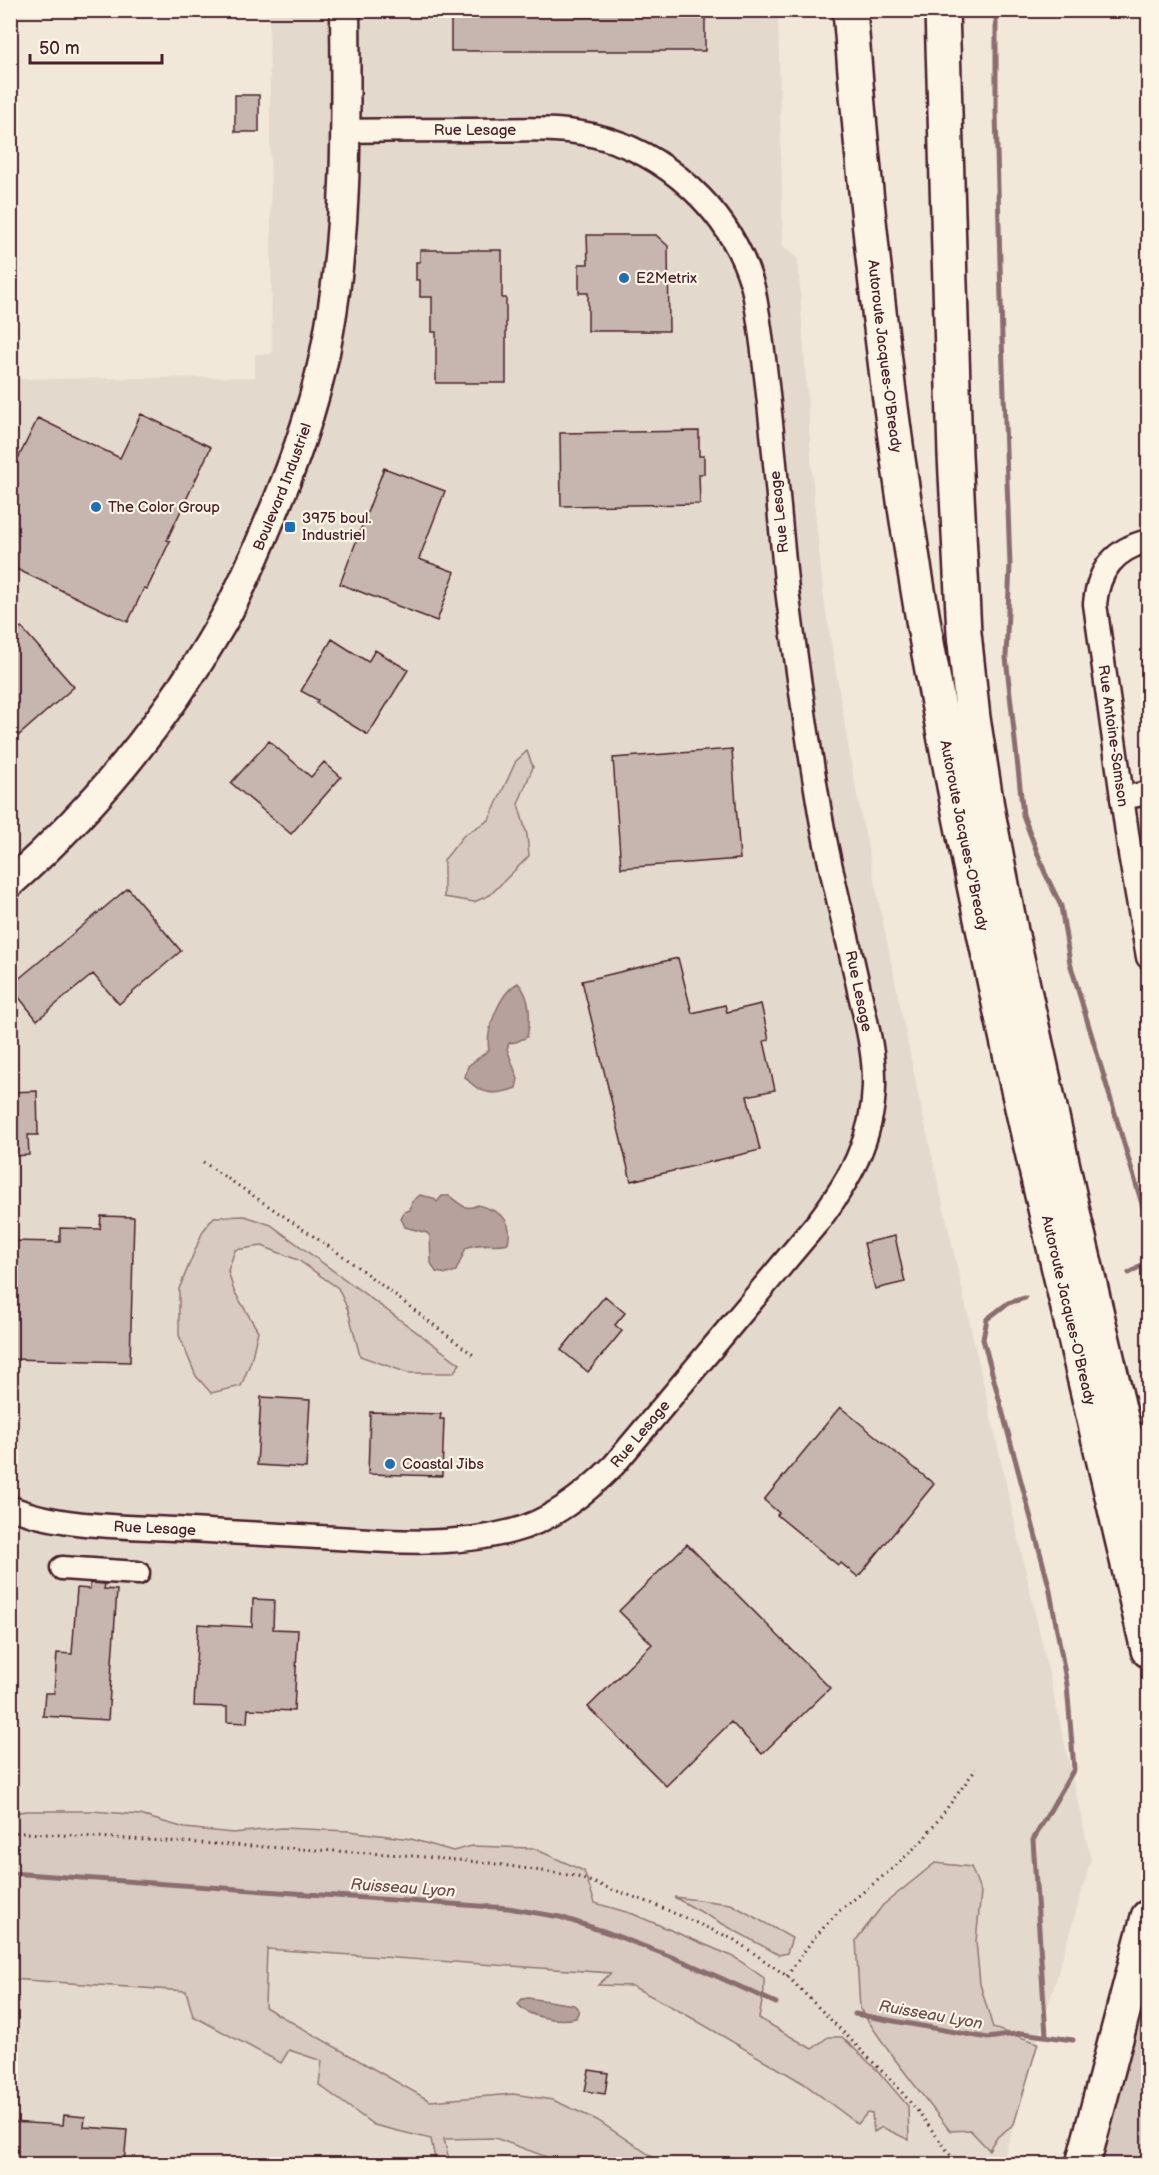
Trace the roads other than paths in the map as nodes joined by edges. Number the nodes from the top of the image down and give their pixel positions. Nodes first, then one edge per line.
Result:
1 (345, 10) edge
2 (850, 10) edge
3 (942, 12) edge
4 (346, 131) junction
5 (1149, 541) edge
6 (1149, 793) edge
7 (1122, 798) junction
8 (10, 883) edge
9 (1149, 957) edge
10 (10, 1507) edge
11 (1149, 1532) edge
12 (62, 1568) dead end
13 (138, 1573) dead end
14 (1149, 1650) edge
15 (1149, 1917) edge
16 (1083, 2164) edge

1 - 4 main road, Boulevard Industriel
2 - 14 highway, Autoroute Jacques-O'Bready
3 - 11 highway, Autoroute Jacques-O'Bready
4 - 8 main road, Boulevard Industriel
4 - 10 street, Rue Lesage
5 - 7 street, Rue Antoine-Samson
6 - 7 street
7 - 9 street, Rue Antoine-Samson
12 - 13 street
15 - 16 highway

